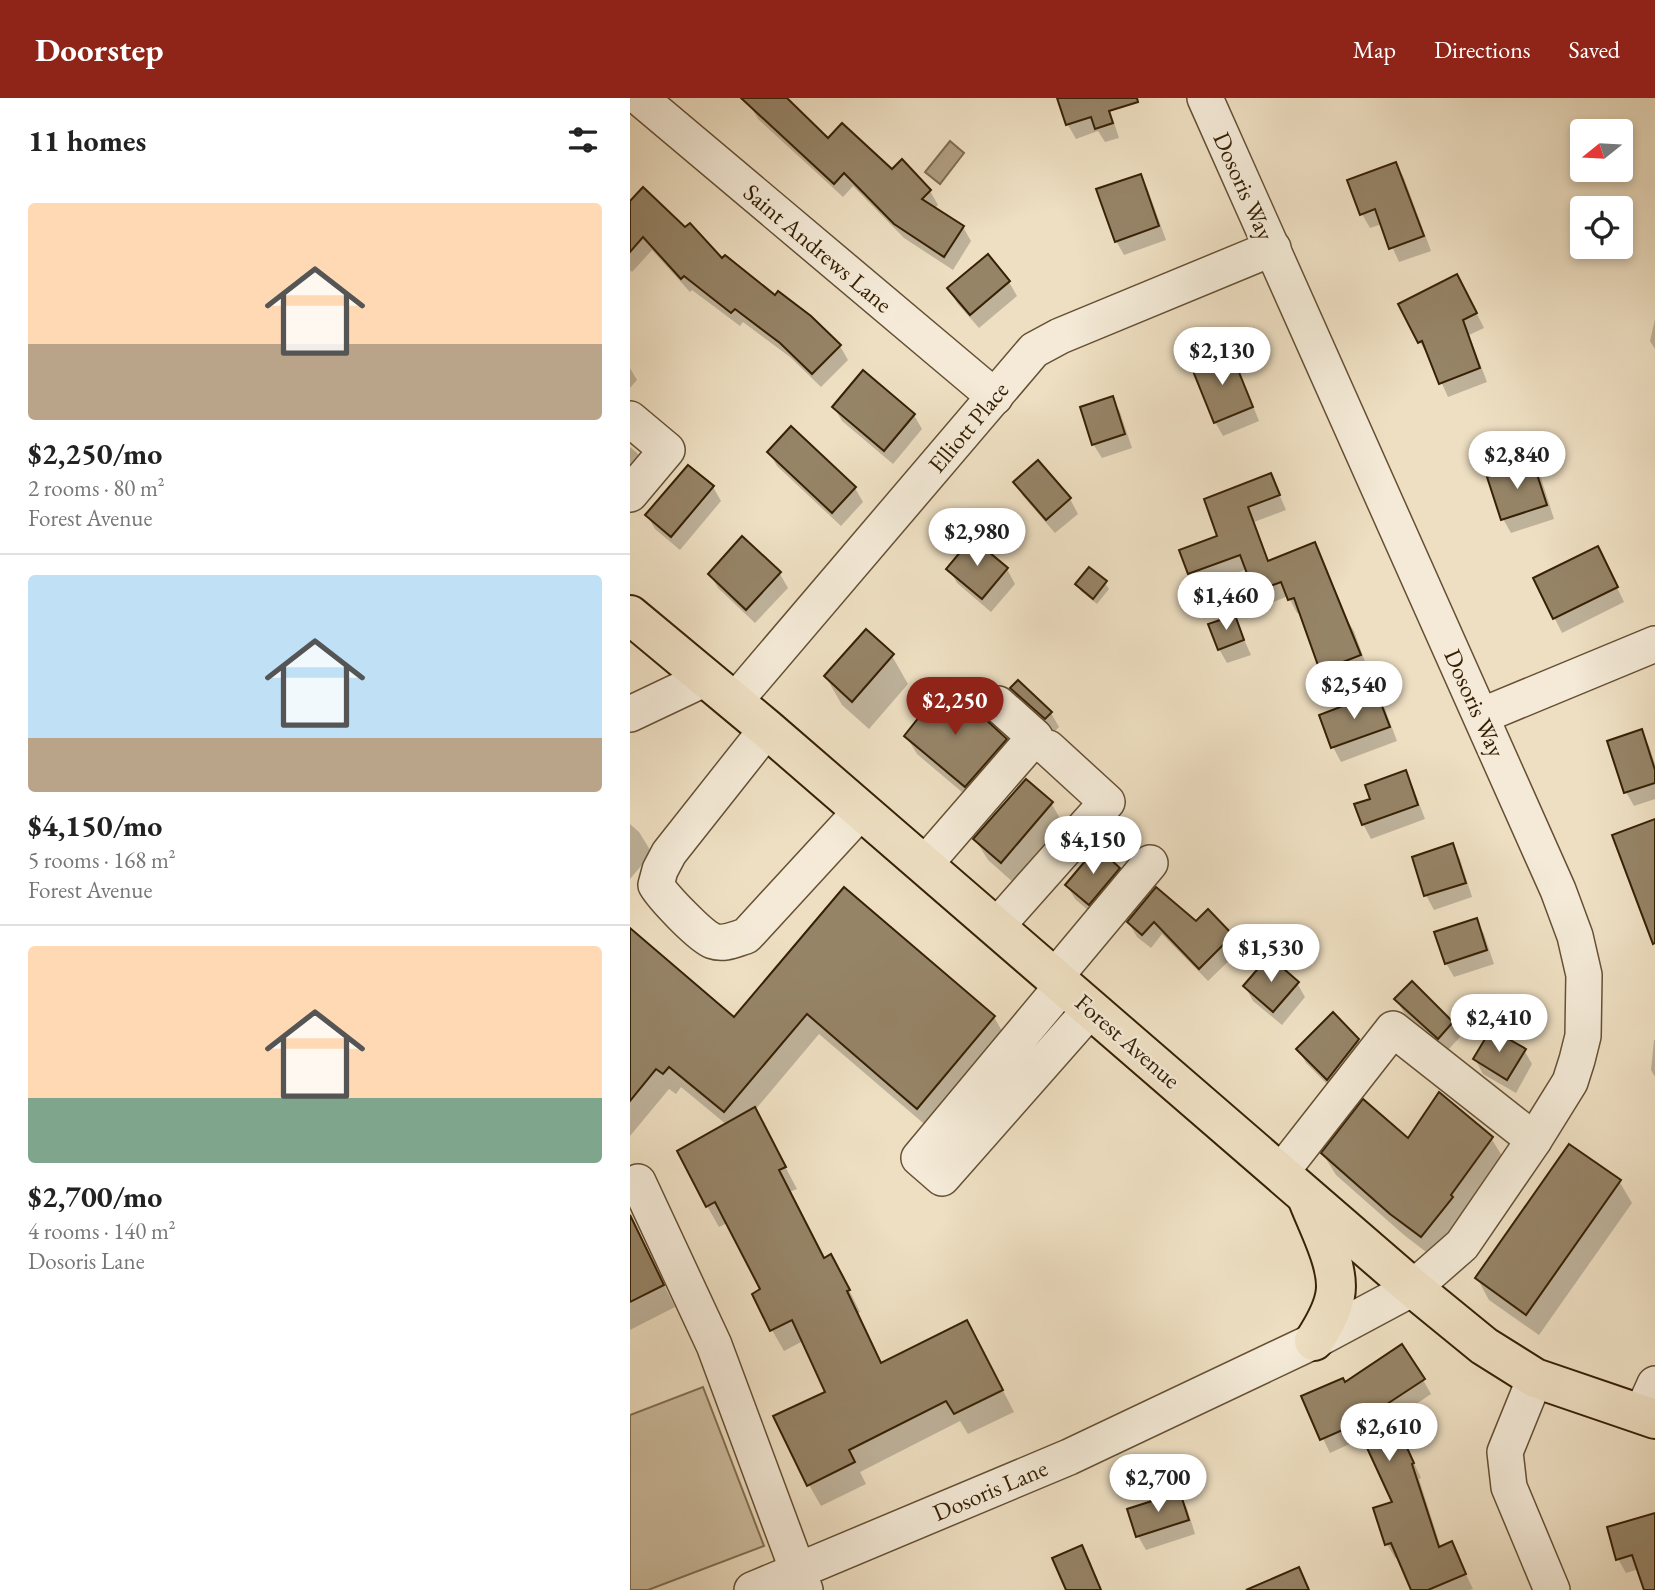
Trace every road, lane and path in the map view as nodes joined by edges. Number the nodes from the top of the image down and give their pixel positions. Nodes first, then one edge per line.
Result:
1 (640, 98) edge
2 (1205, 98) edge
3 (1272, 248) junction
4 (995, 397) junction
5 (630, 419) edge
6 (630, 494) edge
7 (630, 615) edge
8 (1655, 644) edge
9 (704, 679) junction
10 (734, 702) junction
11 (998, 704) dead end
12 (630, 714) edge
13 (1481, 716) junction
14 (767, 729) junction
15 (1048, 748) dead end
16 (861, 811) junction
17 (1150, 863) dead end
18 (924, 865) junction
19 (996, 927) junction
20 (1069, 991) junction
21 (1534, 1140) junction
22 (638, 1182) dead end
23 (1293, 1184) junction
24 (1413, 1288) junction
25 (1314, 1341) junction
26 (1535, 1378) junction
27 (1650, 1406) edge
28 (802, 1581) edge
29 (752, 1590) edge
30 (1552, 1590) edge

1 - 4 street, Saint Andrews Lane
2 - 3 street, Dosoris Way
3 - 4 street, Elliott Place
3 - 13 street, Dosoris Way
4 - 10 street, Elliott Place
5 - 6 street
7 - 9 main road, Forest Avenue
8 - 13 street
9 - 10 main road, Forest Avenue
9 - 12 street
10 - 14 main road, Forest Avenue
11 - 18 street
13 - 21 street, Dosoris Way
14 - 16 main road, Forest Avenue
14 - 16 street
15 - 19 street
16 - 18 main road, Forest Avenue
17 - 20 street
18 - 19 main road, Forest Avenue
19 - 20 main road, Forest Avenue
20 - 20 street
20 - 23 main road, Forest Avenue
21 - 23 street
21 - 24 street, Dosoris Way
22 - 28 street
23 - 24 main road, Forest Avenue
23 - 25 main road
24 - 25 street, Dosoris Lane
24 - 26 main road, Forest Avenue
25 - 28 street, Dosoris Lane
26 - 27 main road, Forest Avenue
26 - 30 street
28 - 29 street, Dosoris Lane

